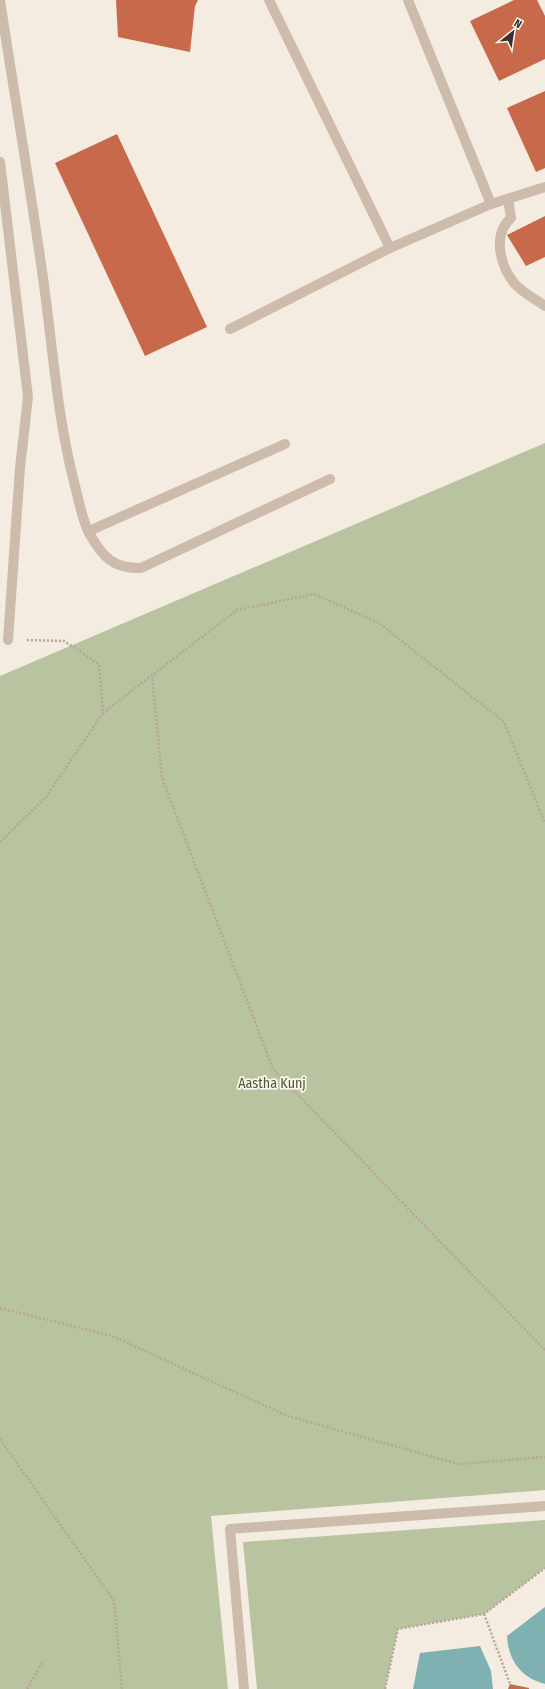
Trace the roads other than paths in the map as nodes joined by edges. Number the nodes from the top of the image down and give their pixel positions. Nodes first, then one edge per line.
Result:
1 (0, 0) edge
2 (268, 0) edge
3 (408, 0) edge
4 (0, 162) edge
5 (545, 187) edge
6 (508, 199) junction
7 (490, 204) junction
8 (390, 248) junction
9 (545, 306) edge
10 (230, 329) dead end
11 (285, 444) dead end
12 (330, 479) dead end
13 (88, 531) junction
14 (8, 640) road end
15 (545, 1506) edge
16 (244, 1689) edge

1 - 13 lane
2 - 8 lane
3 - 7 lane
4 - 14 lane
5 - 6 lane
6 - 7 lane
6 - 9 lane
7 - 8 lane
8 - 10 lane
11 - 13 lane
12 - 13 lane
15 - 16 lane

